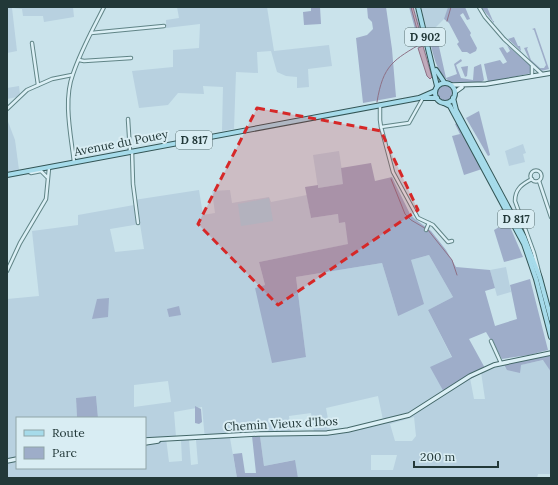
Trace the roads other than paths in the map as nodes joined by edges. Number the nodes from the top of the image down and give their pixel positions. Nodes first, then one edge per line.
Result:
1 (104, 7) edge
2 (418, 7) edge
3 (479, 7) edge
4 (164, 26) dead end
5 (91, 33) junction
6 (32, 43) dead end
7 (131, 58) dead end
8 (79, 60) junction
9 (434, 66) junction
10 (532, 66) junction
11 (551, 73) edge
12 (542, 74) junction
13 (72, 75) junction
14 (532, 76) junction
15 (444, 82) junction
16 (38, 85) junction
17 (452, 85) junction
18 (437, 86) junction
19 (463, 86) junction
20 (435, 90) junction
21 (455, 92) junction
22 (421, 98) junction
23 (437, 98) junction
24 (453, 98) junction
25 (444, 102) junction
26 (380, 105) junction
27 (7, 110) edge
28 (128, 119) dead end
29 (381, 127) junction
30 (131, 151) junction
31 (74, 162) junction
32 (49, 167) junction
33 (27, 171) junction
34 (7, 175) edge
35 (48, 179) junction
36 (532, 180) junction
37 (539, 181) junction
38 (551, 217) edge
39 (429, 223) junction
40 (138, 224) dead end
41 (426, 229) dead end
42 (452, 241) dead end
43 (7, 271) edge
44 (540, 278) junction
45 (551, 319) edge
46 (551, 336) edge
47 (491, 341) dead end
48 (551, 353) edge
49 (501, 363) junction
50 (146, 442) edge

1 - 5 street
2 - 9 main road, D 902
3 - 10 street
4 - 5 street
5 - 8 street
6 - 16 street
7 - 8 street
8 - 13 street
9 - 15 main road, D 902
9 - 18 main road, D 902
10 - 12 street
10 - 14 street
11 - 12 street
12 - 14 street
13 - 16 street
13 - 31 street
14 - 19 street
15 - 17 main road
15 - 18 main road
16 - 27 street
17 - 19 street
17 - 21 main road
18 - 20 main road
19 - 21 street
20 - 22 main road, D 817
20 - 23 main road
21 - 24 main road
22 - 23 main road, D 817
22 - 26 main road, D 817
22 - 29 street
23 - 25 main road
24 - 25 main road
24 - 44 main road, D 817
25 - 46 main road, D 817
26 - 29 street
26 - 30 main road, Avenue du Pouey / D 817
28 - 30 street
29 - 39 street
30 - 31 main road, Avenue du Pouey / D 817
30 - 40 street
31 - 32 main road, Avenue du Pouey / D 817
32 - 33 main road, Avenue du Pouey / D 817
32 - 35 street
33 - 34 main road, Avenue du Pouey / D 817
33 - 35 street
35 - 43 street
36 - 37 street
36 - 37 street
36 - 44 street
37 - 38 street
39 - 41 street
39 - 42 street
44 - 45 main road, D 817
47 - 49 street
48 - 49 street, Chemin Vieux d'Ibos
49 - 50 street, Chemin Vieux d'Ibos

